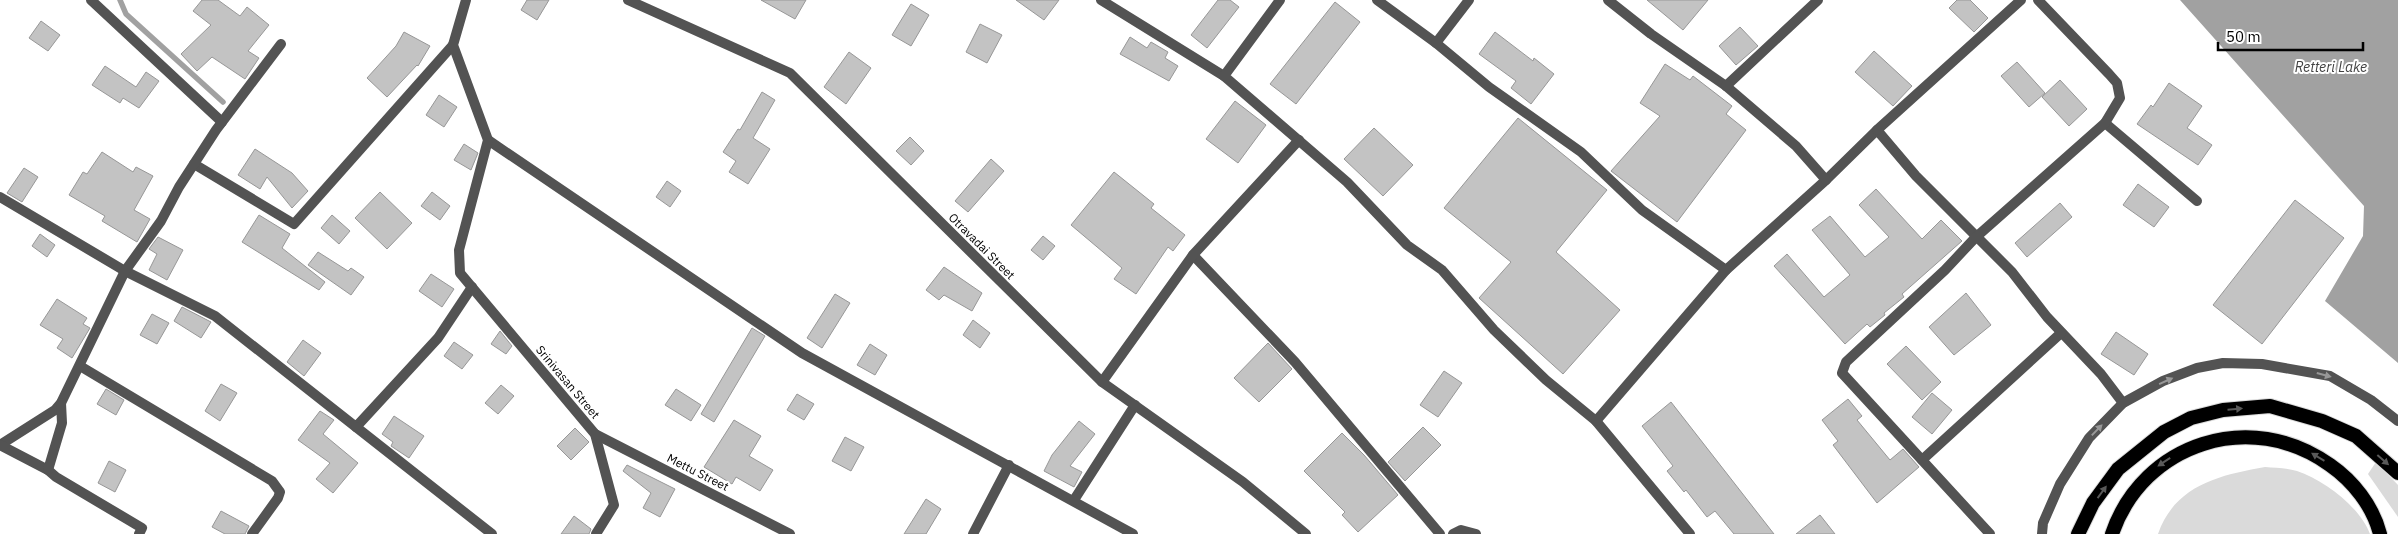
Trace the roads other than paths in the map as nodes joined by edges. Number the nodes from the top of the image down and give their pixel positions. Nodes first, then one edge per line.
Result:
1 (91, 0) edge
2 (466, 0) edge
3 (628, 0) edge
4 (1101, 0) edge
5 (1280, 0) edge
6 (1377, 0) edge
7 (1469, 0) edge
8 (1608, 0) edge
9 (1818, 0) edge
10 (2021, 0) edge
11 (2038, 0) edge
12 (1436, 43) junction
13 (282, 44) dead end
14 (453, 45) junction
15 (1224, 76) junction
16 (1726, 86) junction
17 (222, 122) junction
18 (2105, 123) junction
19 (1877, 130) junction
20 (488, 140) junction
21 (1299, 140) junction
22 (194, 164) junction
23 (1826, 180) junction
24 (0, 197) edge
25 (2197, 201) dead end
26 (1975, 238) junction
27 (1193, 255) junction
28 (1726, 270) junction
29 (125, 271) junction
30 (472, 287) junction
31 (2061, 333) junction
32 (80, 366) junction
33 (1102, 382) junction
34 (62, 403) junction
35 (2123, 403) junction
36 (1135, 405) junction
37 (1596, 421) junction
38 (2398, 421) edge
39 (356, 427) junction
40 (595, 434) junction
41 (0, 445) edge
42 (1922, 460) junction
43 (1009, 465) junction
44 (48, 470) junction
45 (2398, 473) edge
46 (1074, 500) junction
47 (144, 532) edge
48 (252, 534) edge
49 (492, 534) edge
50 (596, 534) edge
51 (790, 534) edge
52 (973, 534) edge
53 (1133, 534) edge
54 (1306, 534) edge
55 (1440, 534) edge
56 (1452, 534) edge
57 (1476, 534) edge
58 (1690, 534) edge
59 (1990, 534) edge
60 (2042, 534) edge
61 (2078, 534) edge
62 (2112, 534) edge
63 (2380, 534) edge

1 - 17 street
2 - 14 street
3 - 33 street, Otravadai Street
4 - 15 street
5 - 15 street
6 - 12 street
7 - 12 street
8 - 16 street
9 - 16 street
10 - 19 street
11 - 18 street
12 - 28 street
13 - 17 street
14 - 20 street
14 - 22 street
15 - 21 street
16 - 23 street
17 - 22 street
18 - 25 street
18 - 26 street
19 - 23 street
19 - 26 street
20 - 30 street, Srinivasan Street
20 - 43 street
21 - 27 street
21 - 37 street
22 - 29 street
23 - 28 street
24 - 29 street
26 - 31 street
26 - 42 street
27 - 33 street
27 - 55 street
28 - 37 street
29 - 32 street
29 - 39 street
30 - 39 street
30 - 40 street, Srinivasan Street
31 - 35 street
31 - 42 street
32 - 34 street
32 - 48 street
33 - 36 street, Otravadai Street
34 - 41 street
34 - 44 street
35 -> 38 street
60 -> 35 street
36 - 46 street
36 - 54 street, Otravadai Street
37 - 58 street
39 - 49 street
40 - 50 street, Srinivasan Street
40 - 51 street, Mettu Street
41 - 44 street
42 - 59 street
43 - 46 street
43 - 52 street
44 - 47 street
61 -> 45 highway
46 - 53 street
56 - 57 street
63 -> 62 highway

